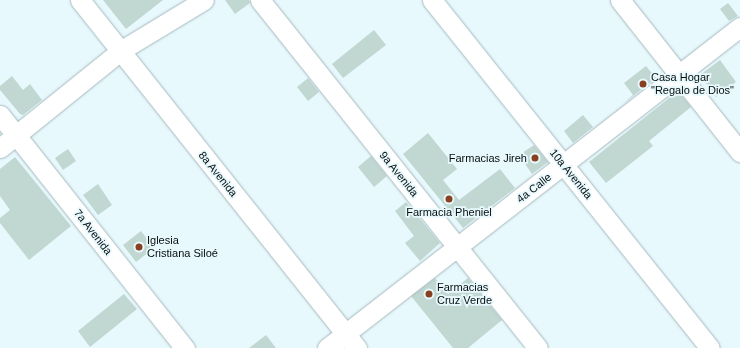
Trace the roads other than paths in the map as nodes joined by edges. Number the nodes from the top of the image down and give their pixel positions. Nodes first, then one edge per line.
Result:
1 (80, 0) edge
2 (204, 0) edge
3 (260, 0) edge
4 (432, 0) edge
5 (620, 0) edge
6 (740, 27) edge
7 (120, 52) junction
8 (679, 75) junction
9 (0, 115) edge
10 (16, 135) junction
11 (0, 148) edge
12 (740, 152) edge
13 (564, 164) junction
14 (457, 247) junction
15 (351, 341) edge
16 (185, 348) edge
17 (327, 348) edge
18 (538, 348) edge
19 (710, 348) edge

1 - 7 street, 8a Avenida
2 - 7 street
3 - 14 street, 9a Avenida
4 - 13 street, 10a Avenida
5 - 8 street
6 - 8 street, 4a Calle
7 - 10 street
7 - 15 street, 8a Avenida
8 - 12 street
8 - 13 street, 4a Calle
9 - 10 street, 7a Avenida
10 - 11 street
10 - 16 street, 7a Avenida
13 - 14 street, 4a Calle
13 - 19 street, 10a Avenida
14 - 15 street, 4a Calle
14 - 18 street, 9a Avenida
15 - 17 street, 4a Calle

